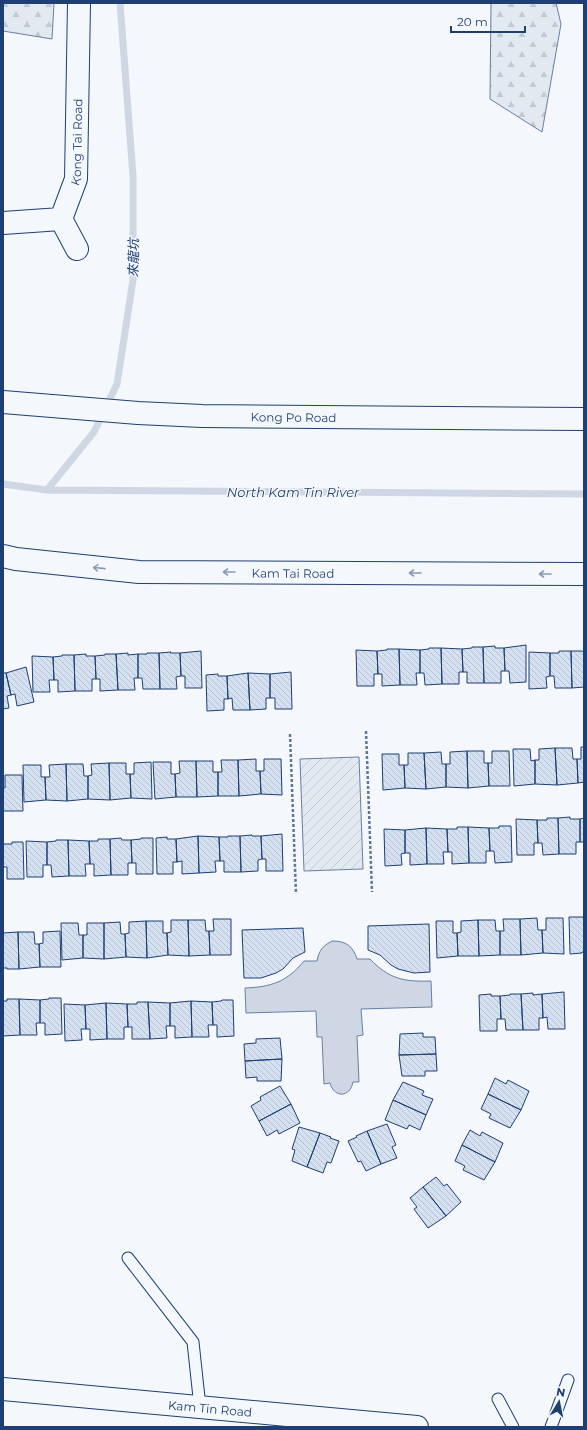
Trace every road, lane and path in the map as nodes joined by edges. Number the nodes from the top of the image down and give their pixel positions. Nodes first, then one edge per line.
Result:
1 (78, 3) edge
2 (61, 220) junction
3 (3, 223) edge
4 (77, 249) dead end
5 (3, 402) edge
6 (584, 419) edge
7 (3, 556) edge
8 (584, 574) edge
9 (366, 731) dead end
10 (290, 734) dead end
11 (372, 892) dead end
12 (296, 894) dead end
13 (128, 1258) dead end
14 (568, 1380) dead end
15 (3, 1389) edge
16 (498, 1399) dead end
17 (200, 1407) junction
18 (270, 1420) edge
19 (417, 1427) edge
20 (513, 1427) edge
21 (551, 1427) edge

1 - 2 street, Kong Tai Road
2 - 3 street
2 - 4 street
5 - 6 street, Kong Po Road
8 -> 7 street, Kam Tai Road
9 - 11 path
10 - 12 path
13 - 17 lane
14 - 21 lane
15 - 17 street, Kam Tin Road
16 - 20 lane
17 - 18 street, Kam Tin Road
18 - 19 street, Kam Tin Road

